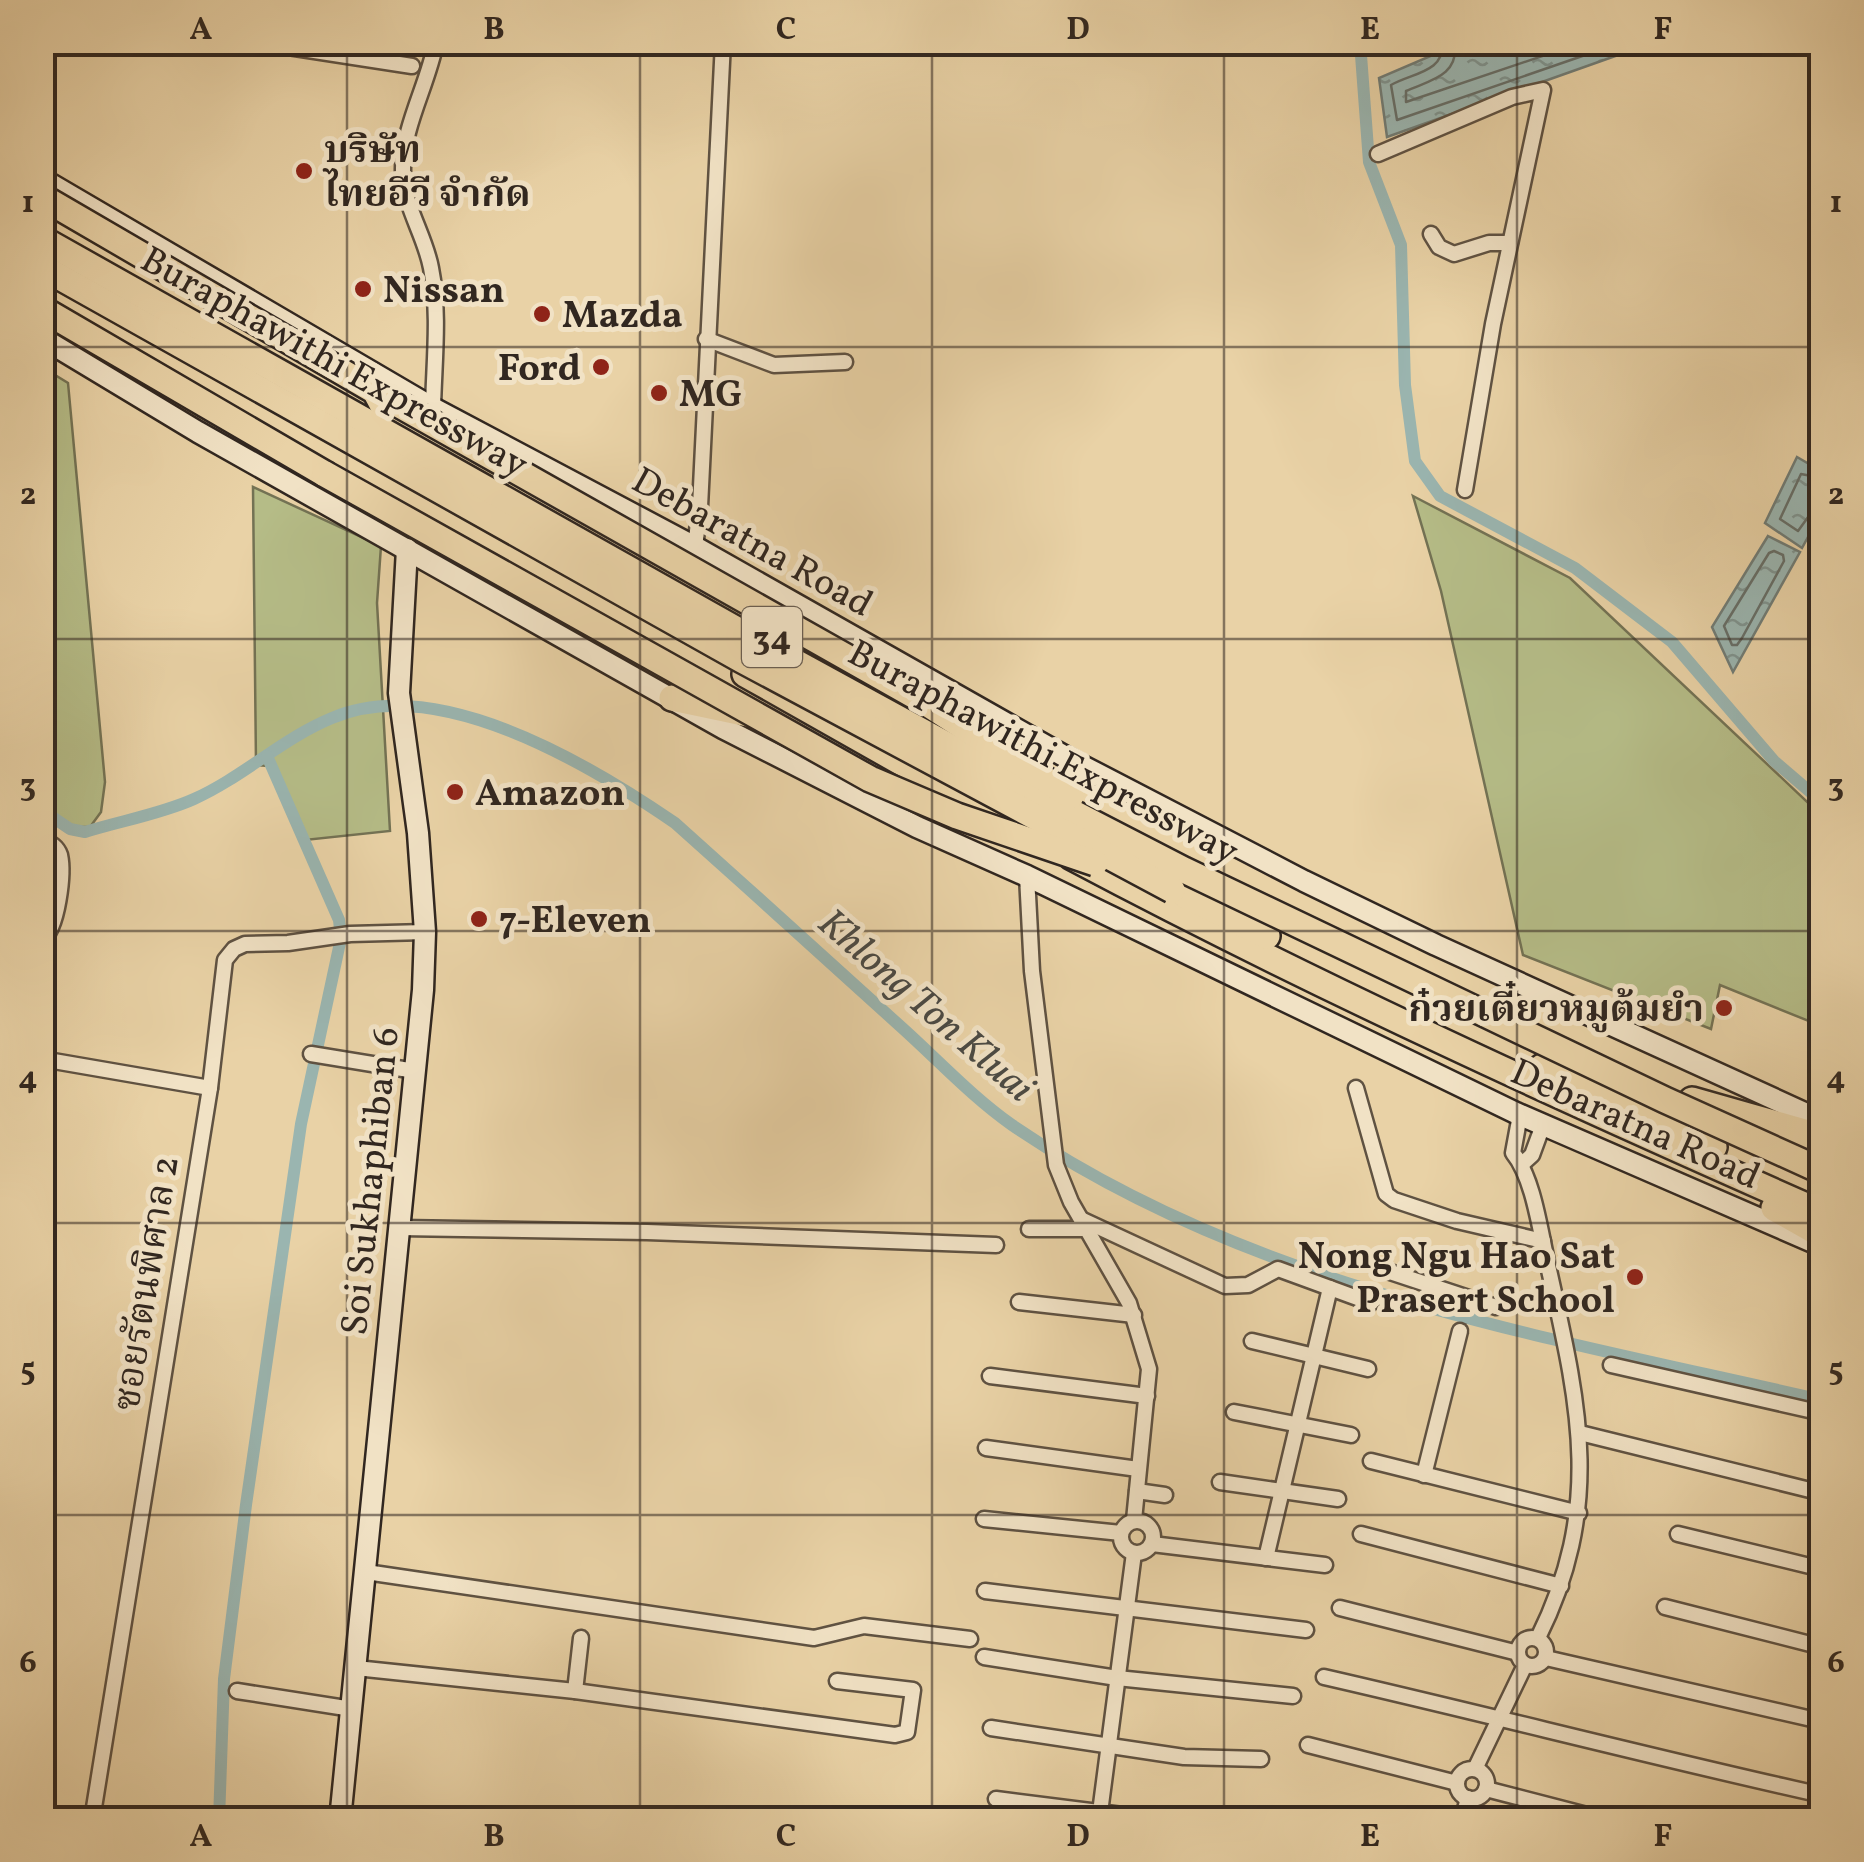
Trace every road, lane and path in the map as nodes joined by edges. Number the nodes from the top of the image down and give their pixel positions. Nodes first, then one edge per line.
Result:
1 (256, 42) edge
2 (436, 42) edge
3 (723, 42) edge
4 (346, 49) edge
5 (412, 66) dead end
6 (1378, 154) dead end
7 (42, 179) edge
8 (42, 197) edge
9 (42, 229) edge
10 (1432, 234) dead end
11 (42, 239) edge
12 (1510, 243) junction
13 (42, 267) edge
14 (42, 281) edge
15 (42, 309) edge
16 (42, 338) edge
17 (706, 338) junction
18 (845, 362) dead end
19 (375, 391) junction
20 (433, 408) junction
21 (325, 474) junction
22 (1465, 490) dead end
23 (695, 547) junction
24 (407, 549) junction
25 (672, 698) junction
26 (851, 736) junction
27 (42, 838) edge
28 (1027, 876) junction
29 (1178, 880) junction
30 (50, 905) edge
31 (425, 932) junction
32 (42, 940) edge
33 (312, 1054) dead end
34 (42, 1058) edge
35 (415, 1070) junction
36 (210, 1088) junction
37 (1356, 1088) dead end
38 (1692, 1100) junction
39 (1520, 1114) junction
40 (1822, 1121) edge
41 (1542, 1124) junction
42 (1640, 1133) junction
43 (1822, 1137) edge
44 (1822, 1157) edge
45 (1522, 1164) junction
46 (1822, 1170) edge
47 (1822, 1197) edge
48 (1822, 1214) edge
49 (1086, 1224) junction
50 (400, 1228) junction
51 (1028, 1229) dead end
52 (1822, 1235) edge
53 (1543, 1242) junction
54 (996, 1245) dead end
55 (1822, 1246) edge
56 (1375, 1267) dead end
57 (1330, 1288) junction
58 (1019, 1302) dead end
59 (1371, 1303) dead end
60 (1496, 1307) dead end
61 (1134, 1315) junction
62 (1460, 1331) dead end
63 (1252, 1341) dead end
64 (1315, 1358) junction
65 (1611, 1365) dead end
66 (1368, 1369) dead end
67 (990, 1376) dead end
68 (1147, 1396) junction
69 (1234, 1412) dead end
70 (1822, 1413) edge
71 (1299, 1425) junction
72 (1580, 1433) junction
73 (1351, 1435) dead end
74 (986, 1448) dead end
75 (1371, 1461) dead end
76 (1138, 1469) junction
77 (1424, 1475) junction
78 (1220, 1482) dead end
79 (1281, 1488) junction
80 (1137, 1491) junction
81 (1822, 1492) edge
82 (1166, 1495) dead end
83 (1338, 1499) dead end
84 (1580, 1513) junction
85 (984, 1519) dead end
86 (1134, 1520) junction
87 (1120, 1533) junction
88 (1361, 1534) dead end
89 (1678, 1534) dead end
90 (1152, 1544) junction
91 (1134, 1553) junction
92 (1266, 1558) junction
93 (1325, 1564) dead end
94 (1822, 1569) edge
95 (366, 1572) junction
96 (1561, 1586) junction
97 (985, 1590) dead end
98 (1127, 1607) junction
99 (1664, 1607) dead end
100 (1340, 1608) dead end
101 (1306, 1630) dead end
102 (581, 1638) dead end
103 (1538, 1638) junction
104 (970, 1639) dead end
105 (1822, 1646) edge
106 (984, 1657) dead end
107 (1521, 1658) junction
108 (1546, 1658) junction
109 (356, 1668) junction
110 (1324, 1677) dead end
111 (1117, 1678) junction
112 (837, 1680) dead end
113 (574, 1691) junction
114 (237, 1692) dead end
115 (1293, 1696) dead end
116 (352, 1709) junction
117 (1499, 1718) junction
118 (1820, 1721) edge
119 (991, 1728) dead end
120 (1109, 1744) junction
121 (1308, 1745) dead end
122 (1261, 1759) dead end
123 (1475, 1769) junction
124 (1457, 1783) junction
125 (1486, 1789) junction
126 (1821, 1791) edge
127 (1468, 1798) junction
128 (996, 1799) dead end
129 (1100, 1815) edge
130 (92, 1820) edge
131 (340, 1820) edge
132 (1162, 1820) edge
133 (1462, 1820) edge
134 (1606, 1820) edge
135 (1814, 1820) edge

1 - 4 street
2 - 20 street
3 - 17 street
4 - 5 street
6 - 12 street
7 - 20 main road, Debaratna Road / 34
8 - 19 highway, bridge
9 - 38 highway, Debaratna Road / 34
10 - 12 street
11 - 29 highway, Buraphawithi Expressway, bridge
12 - 22 street
13 - 29 highway, Buraphawithi Expressway, bridge
14 - 26 highway, Debaratna Road / 34
15 - 21 highway
16 - 24 main road, Debaratna Road
17 - 18 street
17 - 23 street
19 - 21 highway, bridge
19 - 29 highway, bridge
20 - 23 main road, Debaratna Road / 34
21 - 29 highway, bridge
23 - 40 main road, Debaratna Road / 34
24 - 25 main road, Debaratna Road
24 - 31 main road, Soi Sukhaphiban 6
25 - 26 highway
25 - 28 main road, Debaratna Road
26 - 42 highway, Debaratna Road / 34
27 - 30 street
28 - 39 main road, Debaratna Road
28 - 49 street
29 - 46 highway, Buraphawithi Expressway, bridge
29 - 47 highway, Buraphawithi Expressway
30 - 32 street
31 - 35 main road, Soi Sukhaphiban 6
31 - 36 street, ซอยรัตนพิศาล 2
33 - 35 street
34 - 36 street
35 - 50 main road, Soi Sukhaphiban 6
36 - 130 street, ซอยรัตนพิศาล 2
37 - 53 street
38 - 43 highway
38 - 44 highway, Debaratna Road / 34
39 - 41 main road, Debaratna Road
39 - 45 street
41 - 45 street
41 - 55 main road, Debaratna Road
42 - 48 highway, Debaratna Road / 34
42 - 52 highway
45 - 53 street
49 - 51 street
49 - 57 street
49 - 61 street
50 - 54 street
50 - 95 main road, Soi Sukhaphiban 6
53 - 72 street
56 - 60 street
57 - 59 street
57 - 64 street
58 - 61 street
61 - 68 street
62 - 77 street
63 - 64 street
64 - 66 street
64 - 71 street
65 - 70 street
67 - 68 street
68 - 76 street
69 - 71 street
71 - 73 street
71 - 79 street
72 - 81 street
72 - 84 street
74 - 76 street
75 - 77 street
76 - 80 street
77 - 84 street
78 - 79 street
79 - 83 street
79 - 92 street
80 - 82 street
80 - 86 street
84 - 96 street
85 - 87 street
86 - 87 street
86 - 90 street
87 - 91 street
88 - 96 street
89 - 94 street
90 - 91 street
90 - 92 street
91 - 98 street
92 - 93 street
95 - 104 street
95 - 109 main road, Soi Sukhaphiban 6
96 - 103 street
97 - 98 street
98 - 101 street
98 - 111 street
99 - 105 street
100 - 107 street
102 - 113 street
103 - 107 street
103 - 108 street
106 - 111 street
107 - 108 street
107 - 117 street
108 - 118 street
109 - 113 street
109 - 116 main road, Soi Sukhaphiban 6
110 - 117 street
111 - 115 street
111 - 120 street
112 - 113 street
114 - 116 street
116 - 131 main road, Soi Sukhaphiban 6
117 - 123 street
117 - 126 street
119 - 120 street
120 - 122 street
120 - 129 street
121 - 124 street
123 - 124 street
123 - 125 street
124 - 127 street
125 - 127 street
125 - 134 street
126 - 135 street
127 - 133 street
128 - 129 street
129 - 132 street

